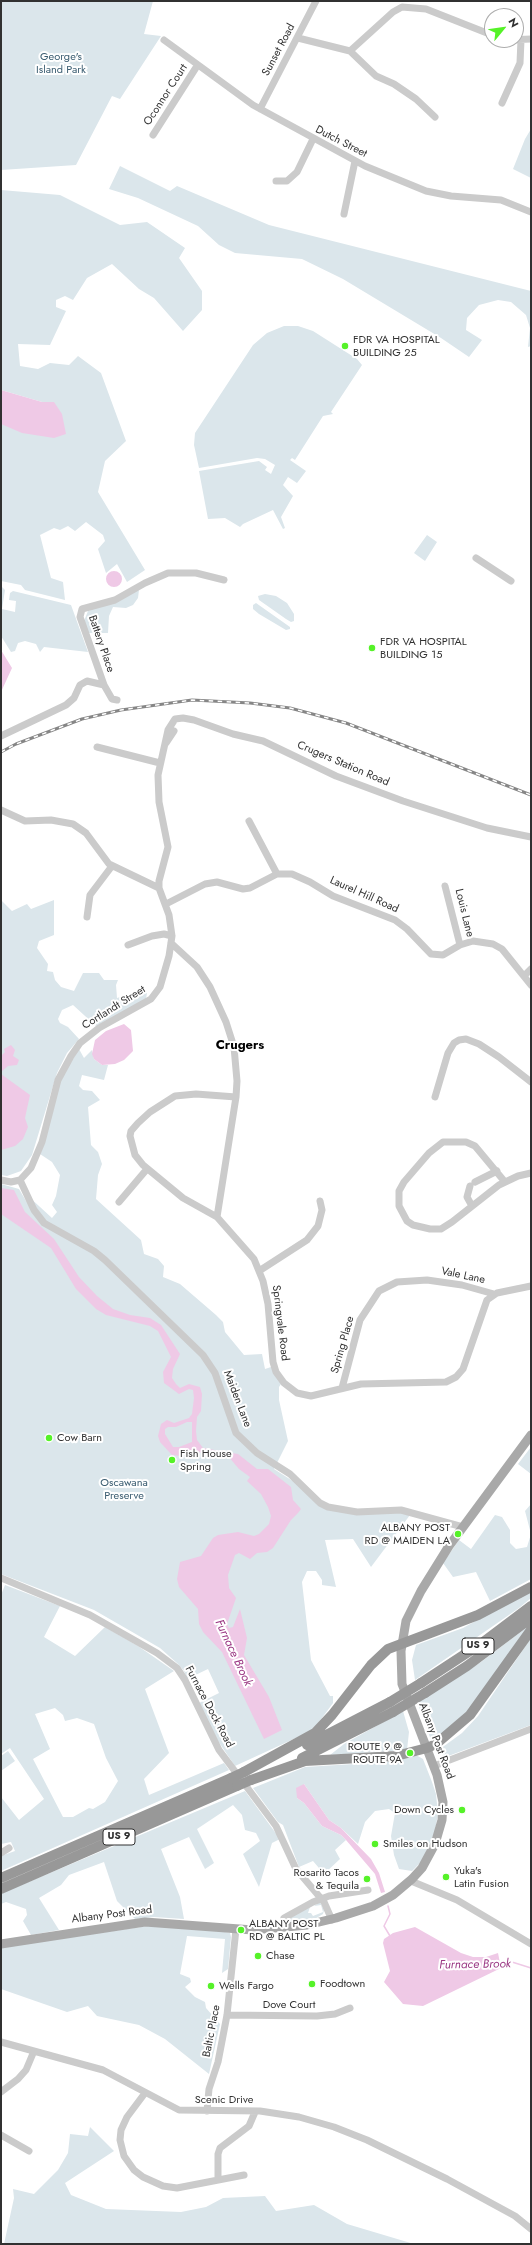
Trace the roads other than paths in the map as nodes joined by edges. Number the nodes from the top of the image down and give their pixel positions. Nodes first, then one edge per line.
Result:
1 (316, 1) edge
2 (484, 32) edge
3 (298, 38) junction
4 (164, 40) dead end
5 (521, 48) edge
6 (350, 51) junction
7 (197, 66) junction
8 (502, 103) dead end
9 (260, 109) junction
10 (435, 117) dead end
11 (153, 135) dead end
12 (312, 139) junction
13 (355, 161) junction
14 (276, 181) dead end
15 (531, 212) edge
16 (344, 214) dead end
17 (476, 558) dead end
18 (224, 580) dead end
19 (510, 581) dead end
20 (104, 685) junction
21 (117, 700) dead end
22 (174, 731) dead end
23 (1, 736) edge
24 (164, 745) junction
25 (98, 746) dead end
26 (160, 763) junction
27 (1, 810) edge
28 (249, 821) dead end
29 (531, 837) edge
30 (112, 866) junction
31 (277, 874) junction
32 (445, 886) dead end
33 (160, 888) junction
34 (166, 904) junction
35 (87, 916) dead end
36 (171, 940) junction
37 (128, 945) dead end
38 (460, 945) junction
39 (531, 969) edge
40 (524, 976) junction
41 (531, 985) edge
42 (531, 1082) edge
43 (236, 1097) junction
44 (435, 1097) dead end
45 (147, 1169) junction
46 (497, 1172) junction
47 (531, 1173) edge
48 (1, 1180) edge
49 (20, 1180) junction
50 (505, 1182) junction
51 (320, 1201) dead end
52 (119, 1202) dead end
53 (472, 1206) junction
54 (217, 1217) junction
55 (259, 1270) junction
56 (427, 1280) joint
57 (531, 1286) edge
58 (494, 1294) junction
59 (342, 1388) junction
60 (531, 1435) edge
61 (463, 1527) junction
62 (1, 1578) edge
63 (531, 1587) edge
64 (531, 1606) edge
65 (531, 1618) edge
66 (531, 1630) edge
67 (402, 1643) junction
68 (423, 1688) junction
69 (531, 1729) edge
70 (427, 1748) junction
71 (434, 1766) junction
72 (244, 1772) junction
73 (251, 1780) junction
74 (234, 1782) junction
75 (9, 1848) dead end
76 (1, 1853) edge
77 (1, 1878) edge
78 (410, 1881) junction
79 (1, 1889) edge
80 (368, 1890) dead end
81 (321, 1899) junction
82 (284, 1918) dead end
83 (332, 1920) junction
84 (236, 1929) junction
85 (1, 1944) edge
86 (531, 1944) edge
87 (350, 2008) dead end
88 (227, 2015) junction
89 (1, 2042) edge
90 (34, 2051) junction
91 (1, 2092) edge
92 (145, 2093) junction
93 (207, 2111) junction
94 (255, 2112) junction
95 (1, 2135) edge
96 (29, 2151) dead end
97 (244, 2175) dead end
98 (218, 2180) junction
99 (531, 2229) edge

1 - 3 street, Sunset Road
2 - 6 street
3 - 6 street
3 - 9 street, Sunset Road
4 - 7 street, Dutch Street
5 - 8 street
6 - 10 street
7 - 9 street, Dutch Street
7 - 11 street, Oconnor Court
9 - 12 street, Dutch Street
12 - 13 street, Dutch Street
12 - 14 street
13 - 15 street, Dutch Street
13 - 16 street
17 - 19 street
18 - 20 street, Battery Place
20 - 21 street, Battery Place
20 - 23 street, Battery Place
22 - 24 street
24 - 26 street, Crugers Station Road
24 - 29 street, Crugers Station Road
25 - 26 street
26 - 33 street, Crugers Station Road
27 - 30 street
28 - 31 street
30 - 33 street
30 - 35 street
31 - 34 street
31 - 38 street, Laurel Hill Road
32 - 38 street, Louis Lane
33 - 34 street, Cortlandt Street
34 - 36 street, Cortlandt Street
36 - 37 street
36 - 43 street
36 - 49 street, Cortlandt Street
38 - 40 street, Laurel Hill Road
39 - 40 street
40 - 41 street, Laurel Hill Road
42 - 44 street
43 - 45 street
43 - 54 street
45 - 52 street
45 - 54 street
46 - 50 street
46 - 53 street
46 - 53 street
47 - 50 street
48 - 49 street
49 - 61 street, Maiden Lane
50 - 53 street
51 - 55 street
54 - 55 street, Springvale Road
55 - 59 street, Springvale Road
56 - 58 street, Vale Lane
56 - 59 street, Spring Place
57 - 58 street
58 - 59 street, Springvale Road
60 - 61 main road, Albany Post Road
61 - 67 main road, Albany Post Road
62 - 81 street, Furnace Dock Road
63 - 67 highway
64 - 68 highway, US 9
65 - 68 highway, US 9
66 - 70 highway
67 - 70 main road, Albany Post Road
67 - 72 highway
68 - 72 highway, US 9, bridge
68 - 73 highway, US 9, bridge
69 - 71 street
70 - 71 main road, Albany Post Road
70 - 73 highway
71 - 78 main road, Albany Post Road
72 - 74 highway, US 9, bridge
73 - 74 highway, US 9, bridge
74 - 77 highway, US 9
74 - 79 highway, US 9
75 - 76 street
78 - 83 main road, Albany Post Road
78 - 86 street
80 - 81 street
81 - 82 street
81 - 83 street, Furnace Dock Road
83 - 84 main road, Albany Post Road
84 - 85 main road, Albany Post Road
84 - 88 street, Baltic Place
87 - 88 street, Dove Court
88 - 93 street, Baltic Place
89 - 90 street, Scenic Drive
90 - 91 street
90 - 92 street, Scenic Drive
92 - 93 street, Scenic Drive
92 - 98 street
93 - 94 street, Scenic Drive
94 - 98 street
94 - 99 street, Scenic Drive
95 - 96 street
97 - 98 street

